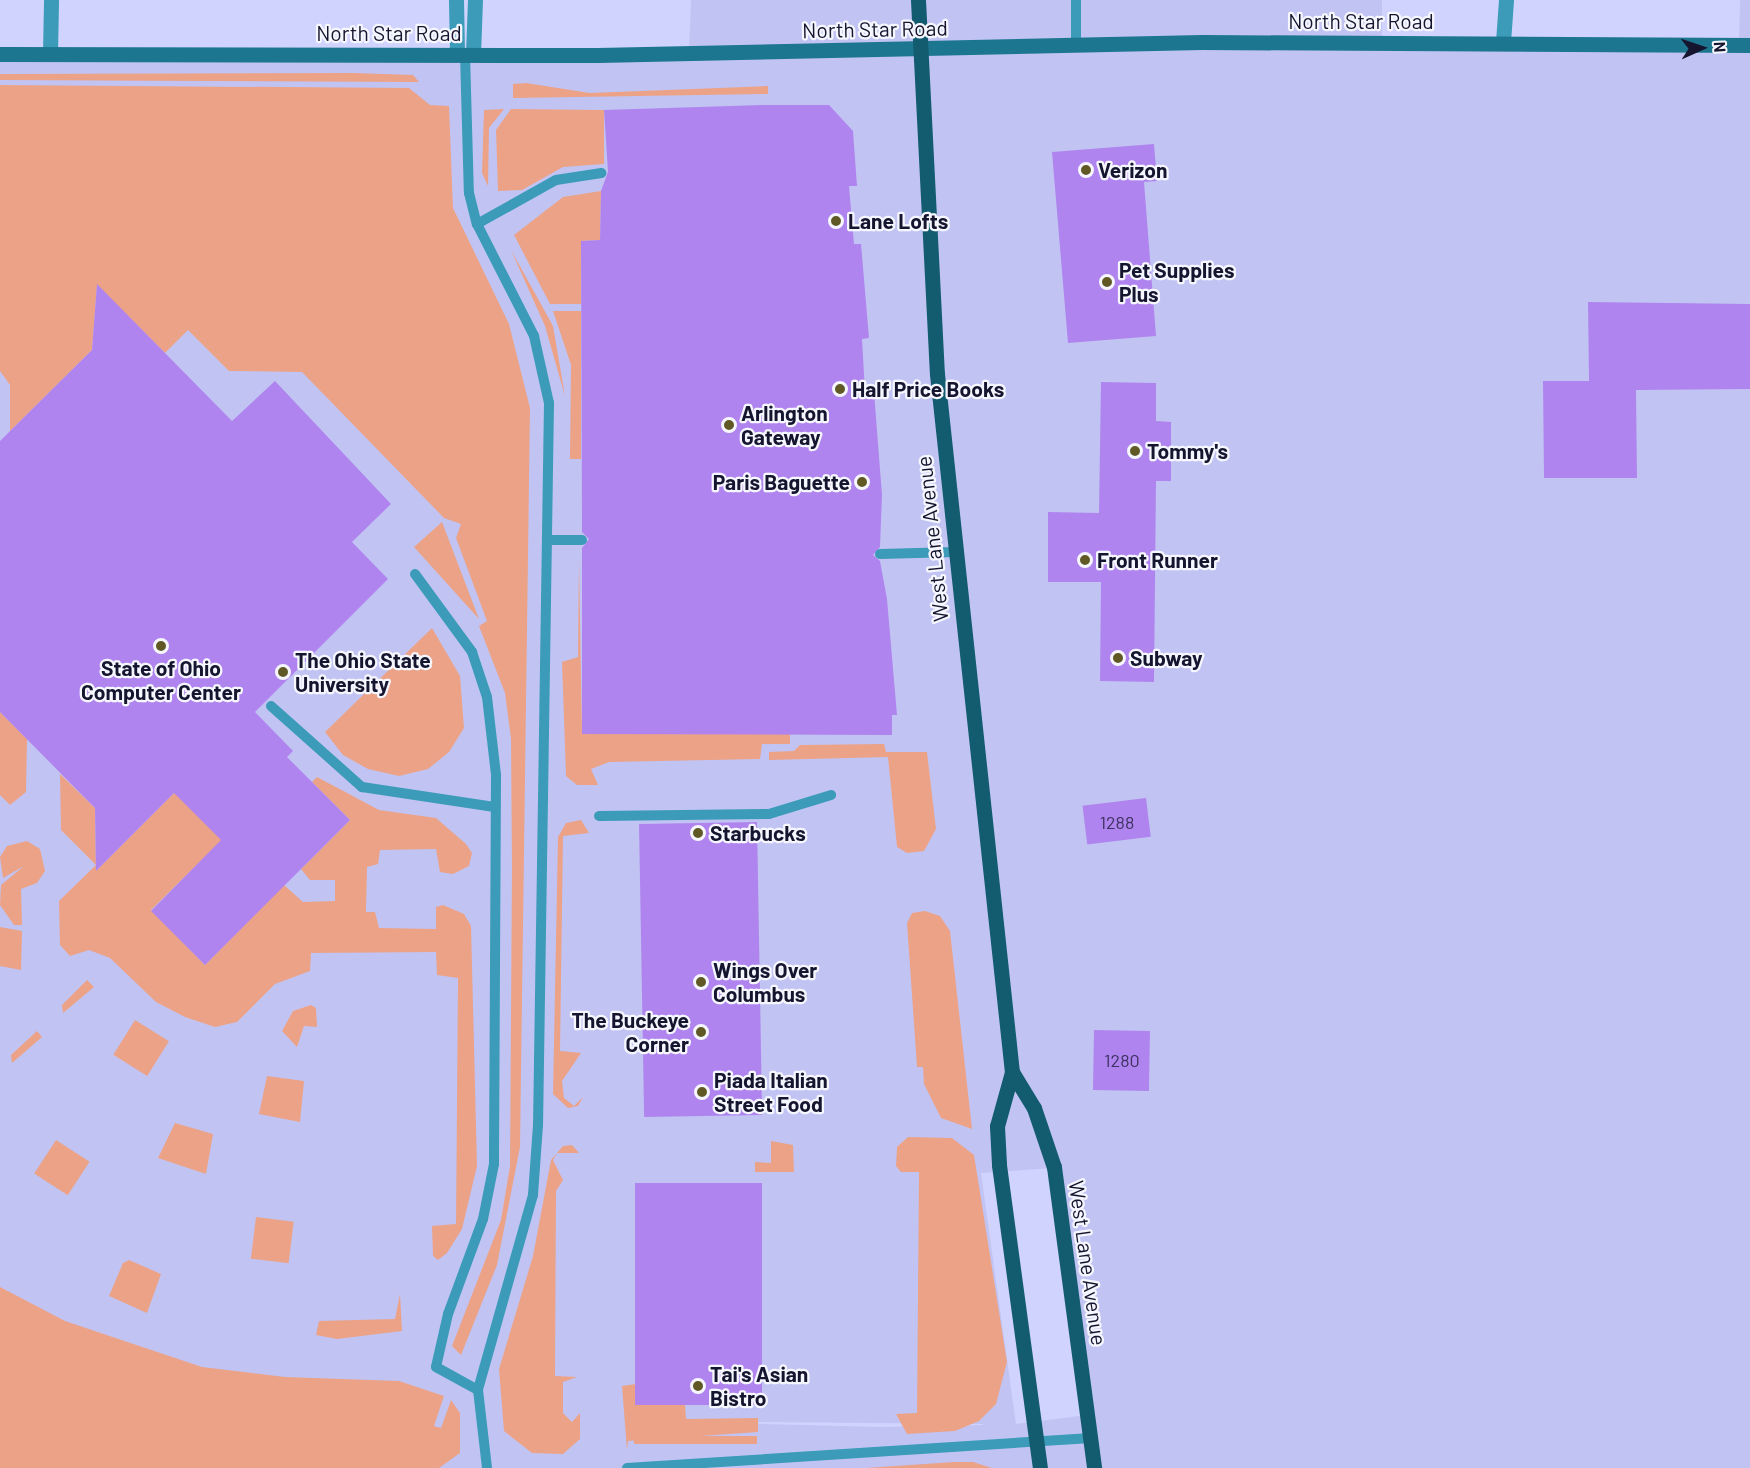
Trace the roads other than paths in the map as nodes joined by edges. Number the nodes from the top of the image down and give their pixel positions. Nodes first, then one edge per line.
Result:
1 (51, 0) edge
2 (456, 0) edge
3 (475, 0) edge
4 (918, 0) edge
5 (1076, 0) edge
6 (1506, 0) edge
7 (1503, 42) junction
8 (1076, 44) junction
9 (1750, 45) edge
10 (918, 50) junction
11 (0, 54) edge
12 (50, 54) junction
13 (465, 54) junction
14 (601, 173) dead end
15 (477, 224) junction
16 (548, 540) junction
17 (582, 540) dead end
18 (955, 552) junction
19 (880, 554) dead end
20 (414, 574) dead end
21 (270, 706) dead end
22 (831, 795) dead end
23 (495, 807) junction
24 (599, 816) dead end
25 (1012, 1072) junction
26 (478, 1390) junction
27 (1090, 1438) junction
28 (1037, 1443) junction
29 (488, 1468) edge
30 (627, 1468) edge
31 (1040, 1468) edge
32 (1094, 1468) edge

1 - 12 street
2 - 13 street
3 - 13 street
4 - 10 main road, West Lane Avenue
5 - 8 lane
6 - 7 street
7 - 8 street, North Star Road
7 - 9 street, North Star Road
8 - 10 street, North Star Road
10 - 13 street, North Star Road
10 - 18 main road, West Lane Avenue
11 - 12 street, North Star Road
12 - 13 street, North Star Road
13 - 15 lane
14 - 15 lane
15 - 16 lane
16 - 17 lane
16 - 26 lane
18 - 19 lane
18 - 25 main road, West Lane Avenue
20 - 23 lane
21 - 23 lane
22 - 24 lane
23 - 26 lane
25 - 27 main road, West Lane Avenue
25 - 28 main road, West Lane Avenue
26 - 29 lane
27 - 28 lane
27 - 32 main road, West Lane Avenue
28 - 30 lane
28 - 31 main road, West Lane Avenue

